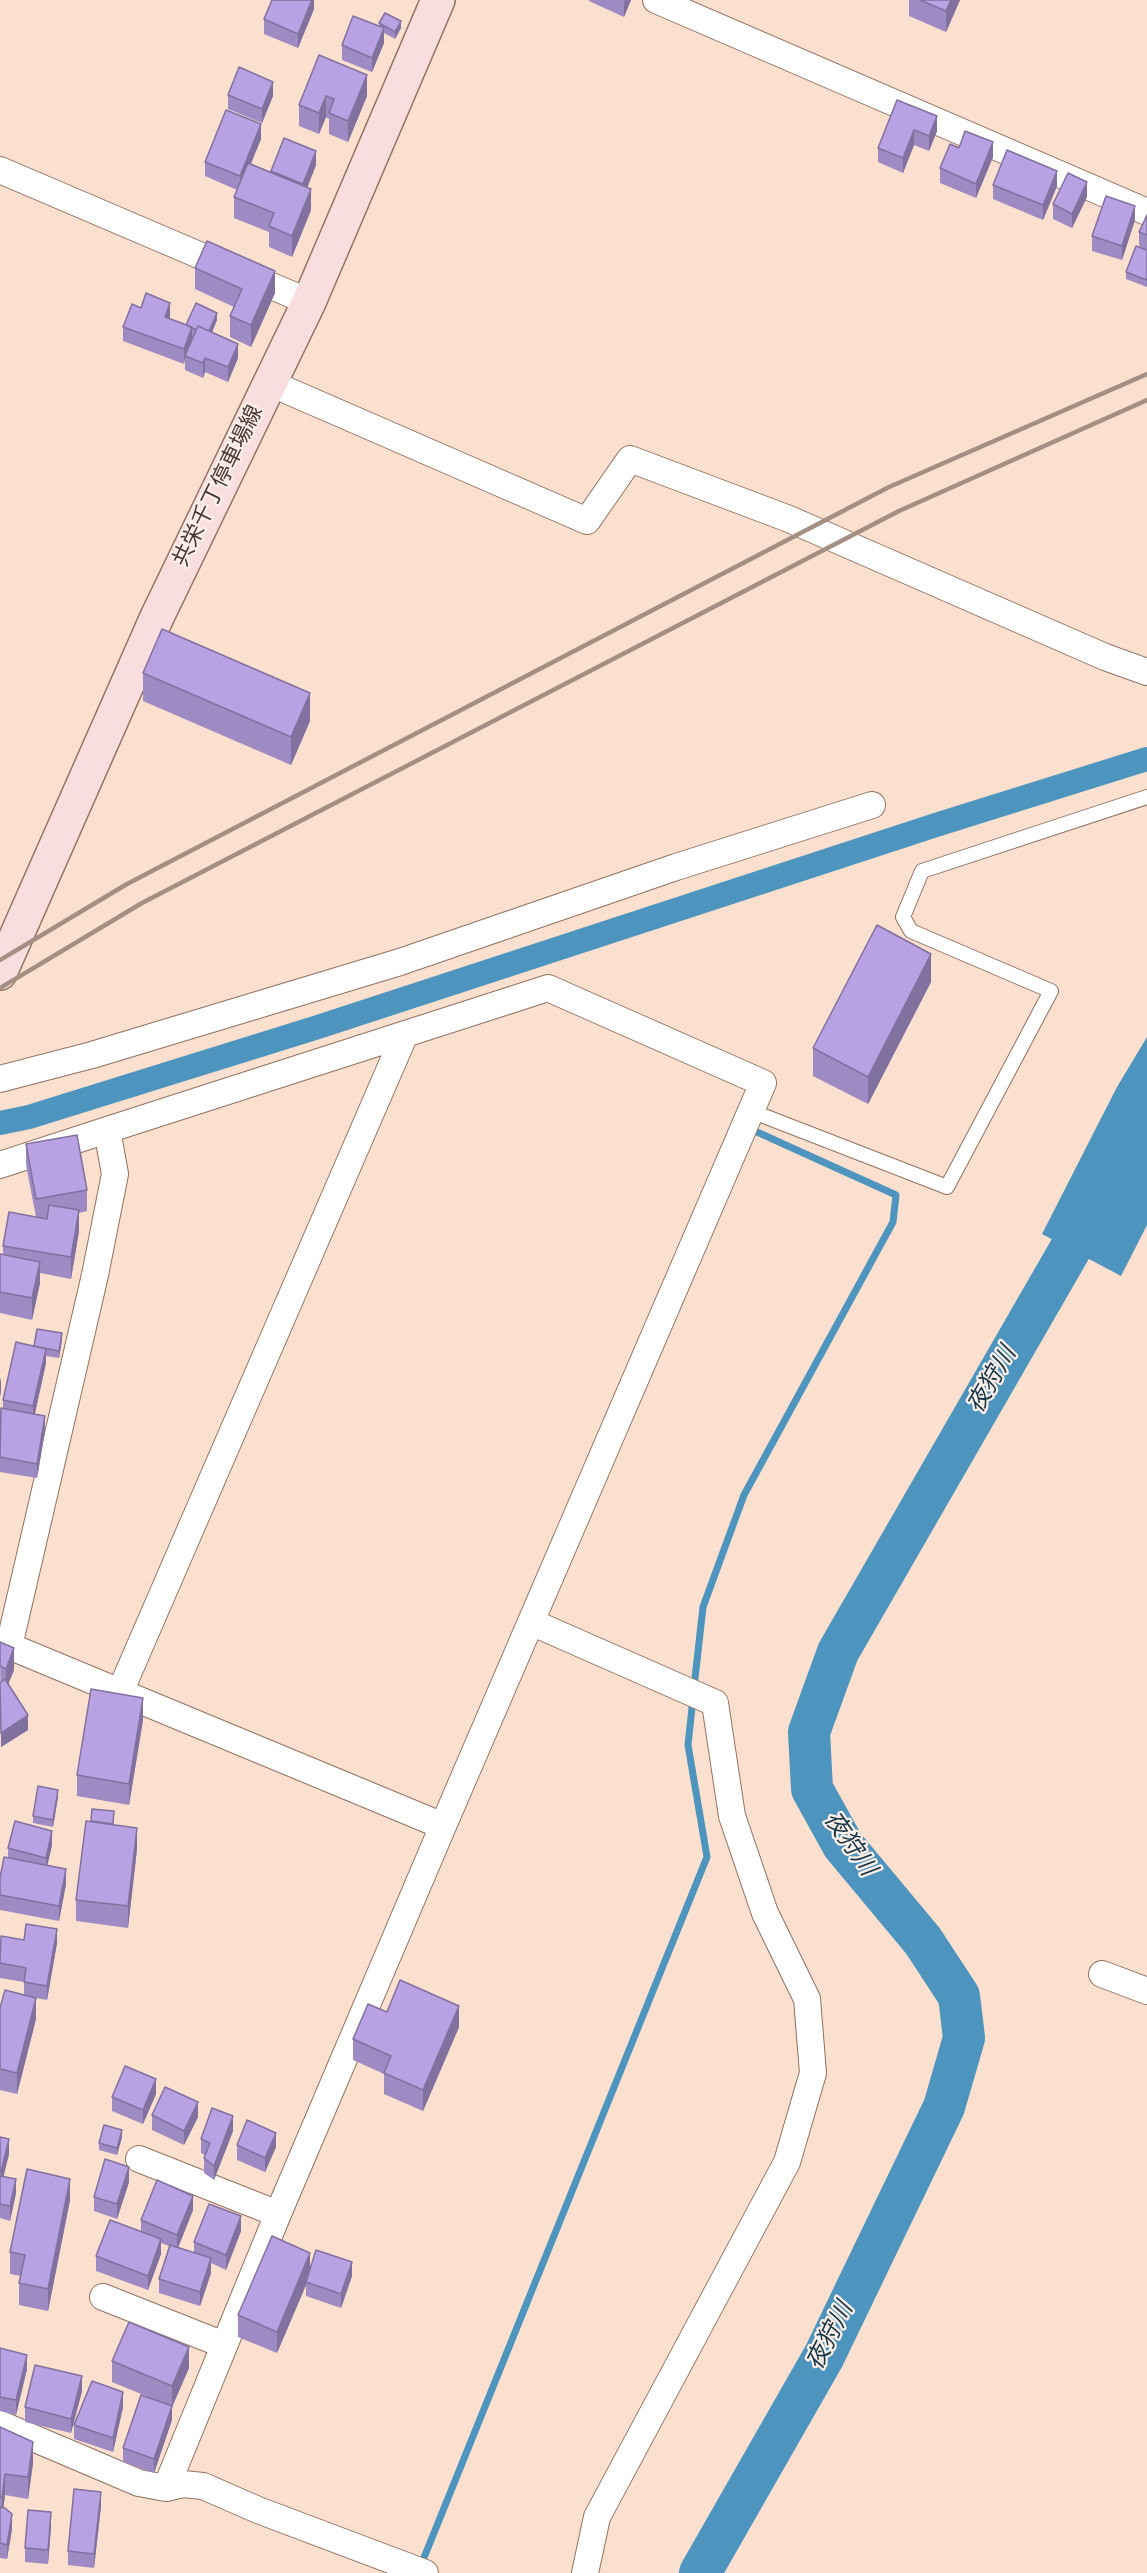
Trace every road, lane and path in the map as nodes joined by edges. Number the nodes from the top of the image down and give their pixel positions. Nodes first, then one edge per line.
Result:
1 (438, 0) edge
2 (656, 0) edge
3 (0, 170) edge
4 (1147, 212) edge
5 (309, 302) junction
6 (270, 383) junction
7 (1147, 672) edge
8 (1147, 797) edge
9 (872, 805) dead end
10 (0, 973) edge
11 (405, 1034) junction
12 (0, 1079) edge
13 (751, 1112) junction
14 (107, 1130) junction
15 (0, 1165) edge
16 (531, 1622) junction
17 (120, 1692) junction
18 (443, 1826) junction
19 (1102, 1974) dead end
20 (1147, 1991) edge
21 (139, 2159) dead end
22 (278, 2214) junction
23 (103, 2297) dead end
24 (224, 2345) junction
25 (0, 2424) edge
26 (166, 2488) junction
27 (381, 2565) edge
28 (418, 2570) edge
29 (585, 2573) edge

1 - 5 main road, 共栄千丁停車場線
2 - 4 street
3 - 5 street
5 - 6 main road, 共栄千丁停車場線
6 - 7 street
6 - 10 main road, 共栄千丁停車場線
8 - 13 lane
9 - 12 street
11 - 13 street
11 - 14 street
11 - 17 street
13 - 16 street
14 - 15 street
14 - 17 street
16 - 18 street
16 - 29 street
17 - 18 street
18 - 22 street
19 - 20 street
21 - 22 street
22 - 24 street
23 - 24 street
24 - 26 street
25 - 26 street
26 - 27 street
27 - 28 street

